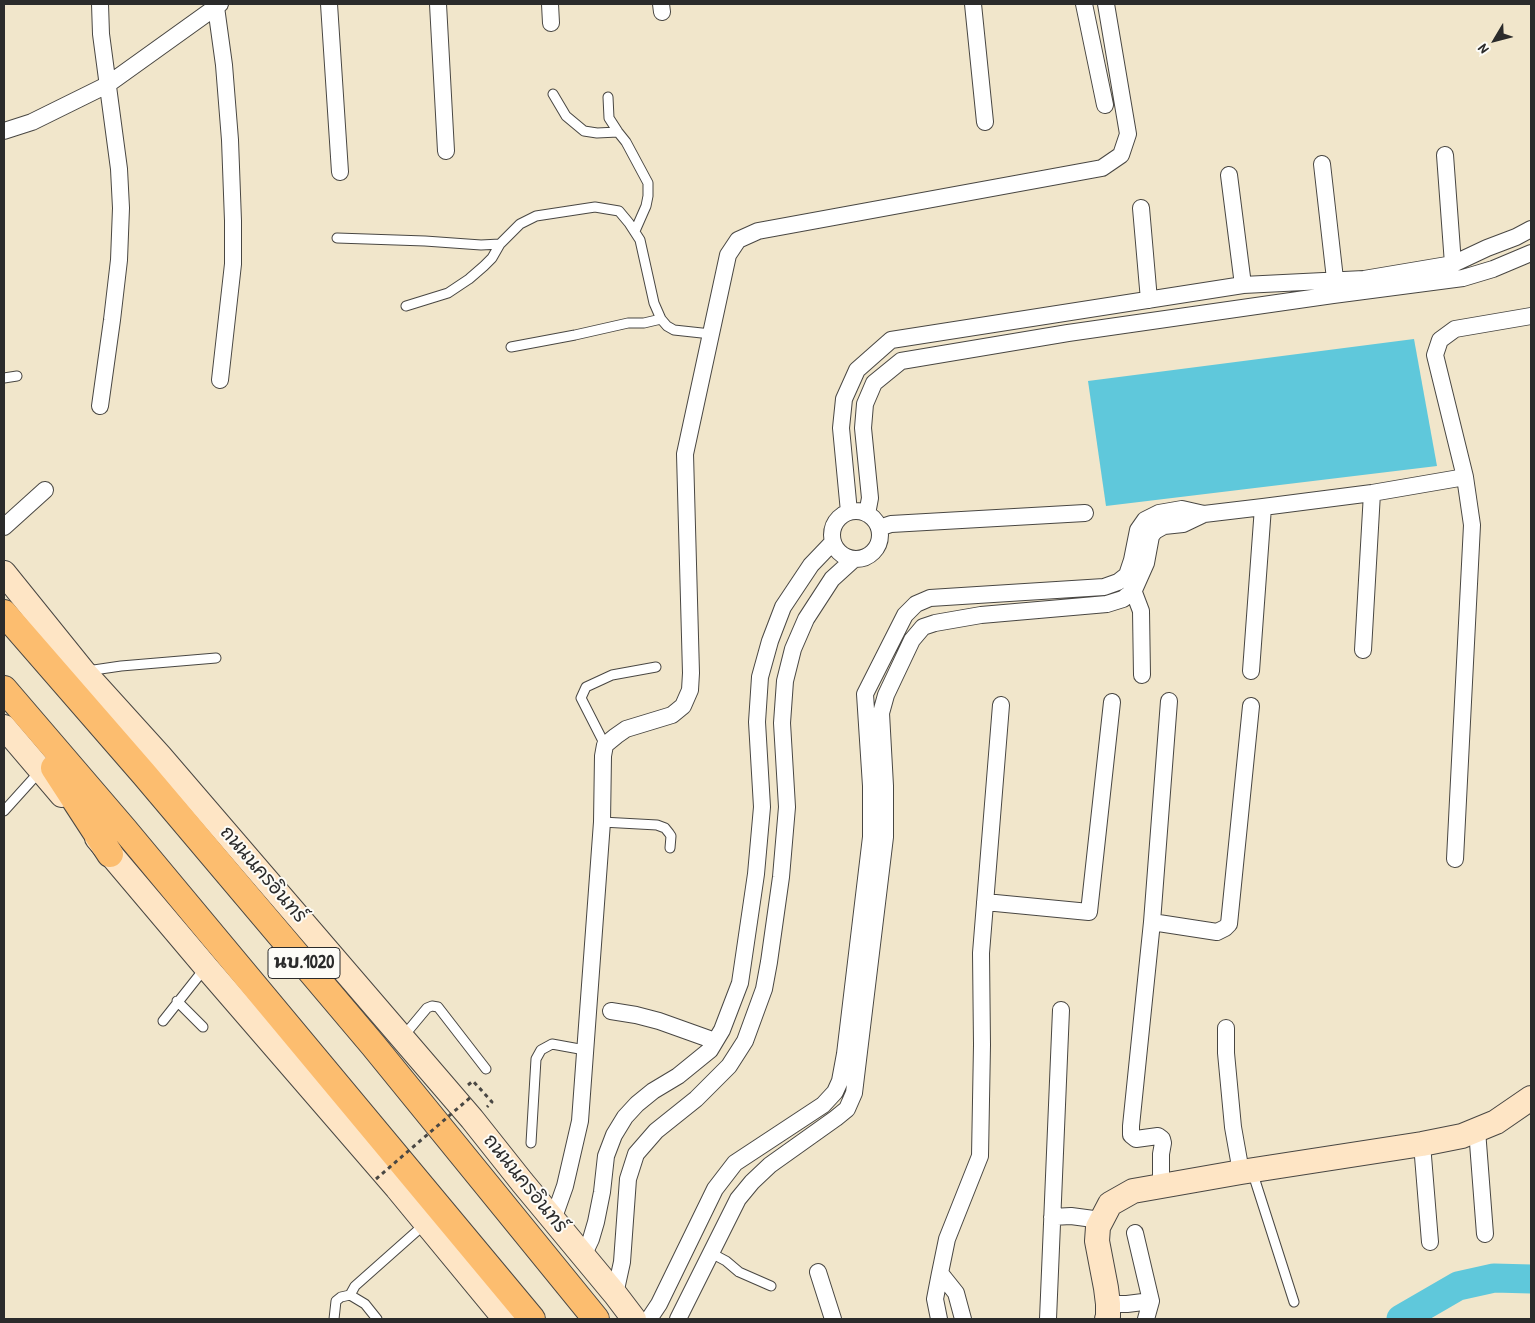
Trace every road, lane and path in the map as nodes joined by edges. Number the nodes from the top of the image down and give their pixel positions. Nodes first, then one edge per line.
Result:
1 (100, 4) edge
2 (329, 4) edge
3 (438, 4) edge
4 (550, 4) edge
5 (973, 4) edge
6 (1084, 4) edge
7 (1106, 4) edge
8 (218, 5) edge
9 (551, 23) dead end
10 (107, 85) junction
11 (553, 94) dead end
12 (608, 97) dead end
13 (1105, 105) dead end
14 (985, 122) dead end
15 (4, 131) edge
16 (618, 132) junction
17 (446, 152) dead end
18 (1445, 155) dead end
19 (1322, 164) dead end
20 (340, 172) dead end
21 (1229, 175) dead end
22 (1141, 208) dead end
23 (1531, 229) edge
24 (635, 231) junction
25 (337, 238) dead end
26 (500, 244) junction
27 (1531, 253) edge
28 (1454, 264) junction
29 (1335, 279) junction
30 (1243, 285) junction
31 (1149, 300) junction
32 (406, 306) dead end
33 (1065, 312) junction
34 (1531, 316) edge
35 (661, 319) junction
36 (1068, 333) junction
37 (711, 334) junction
38 (511, 347) dead end
39 (17, 376) dead end
40 (4, 378) edge
41 (220, 380) dead end
42 (100, 406) dead end
43 (1465, 477) junction
44 (45, 490) dead end
45 (1372, 493) junction
46 (1264, 507) junction
47 (849, 512) junction
48 (1085, 513) dead end
49 (867, 514) junction
50 (1204, 514) junction
51 (4, 526) edge
52 (879, 528) junction
53 (833, 542) junction
54 (854, 559) junction
55 (4, 573) edge
56 (1127, 575) junction
57 (1134, 590) junction
58 (982, 595) junction
59 (4, 613) edge
60 (981, 615) junction
61 (1363, 650) dead end
62 (216, 658) dead end
63 (656, 667) dead end
64 (1251, 670) dead end
65 (83, 671) junction
66 (1142, 675) dead end
67 (760, 677) junction
68 (785, 681) junction
69 (4, 690) edge
70 (1169, 701) dead end
71 (1112, 702) dead end
72 (1001, 705) dead end
73 (1251, 706) dead end
74 (4, 727) edge
75 (605, 745) junction
76 (41, 770) junction
77 (878, 786) junction
78 (4, 811) edge
79 (602, 822) junction
80 (670, 848) dead end
81 (110, 854) junction
82 (1455, 859) dead end
83 (985, 902) junction
84 (1152, 922) junction
85 (744, 958) junction
86 (769, 962) junction
87 (206, 967) junction
88 (177, 1002) junction
89 (1061, 1010) dead end
90 (610, 1011) dead end
91 (163, 1021) dead end
92 (203, 1027) dead end
93 (1226, 1028) dead end
94 (402, 1038) junction
95 (715, 1041) junction
96 (585, 1050) junction
97 (852, 1055) junction
98 (486, 1069) dead end
99 (678, 1076) junction
100 (465, 1088) dead end
101 (468, 1092) dead end
102 (1531, 1098) edge
103 (696, 1099) junction
104 (492, 1102) dead end
105 (1477, 1130) junction
106 (531, 1143) dead end
107 (1422, 1144) junction
108 (1246, 1171) junction
109 (376, 1179) dead end
110 (1161, 1186) junction
111 (602, 1192) junction
112 (626, 1200) junction
113 (706, 1208) junction
114 (1052, 1217) junction
115 (553, 1220) junction
116 (728, 1220) junction
117 (1101, 1220) junction
118 (426, 1223) junction
119 (1135, 1233) dead end
120 (1485, 1234) dead end
121 (1430, 1242) dead end
122 (711, 1253) junction
123 (583, 1256) junction
124 (818, 1272) dead end
125 (940, 1274) junction
126 (771, 1286) dead end
127 (615, 1294) junction
128 (350, 1295) junction
129 (1151, 1301) junction
130 (1294, 1302) dead end
131 (1107, 1311) edge
132 (334, 1319) edge
133 (378, 1319) edge
134 (505, 1319) edge
135 (532, 1319) edge
136 (596, 1319) edge
137 (634, 1319) edge
138 (649, 1319) edge
139 (678, 1319) edge
140 (832, 1319) edge
141 (939, 1319) edge
142 (963, 1319) edge
143 (1048, 1319) edge
144 (1146, 1319) edge

1 - 10 street
2 - 20 street
3 - 17 street
4 - 9 street
5 - 14 street
6 - 13 street
7 - 37 street
8 - 10 street
8 - 41 street
10 - 15 street
10 - 42 street
11 - 16 lane
12 - 16 lane
16 - 24 lane
18 - 28 street
19 - 29 street
21 - 30 street
22 - 31 street
23 - 28 street
24 - 26 lane
24 - 35 lane
25 - 26 lane
26 - 32 lane
27 - 36 street
28 - 29 street
29 - 30 street
30 - 31 street
31 - 33 street
33 - 36 street
33 - 47 street
34 - 43 street
35 - 37 lane
35 - 38 lane
36 - 49 street
37 - 75 street
39 - 40 lane
43 - 45 street
43 - 82 street
44 - 51 street
45 - 46 street
45 - 61 street
46 - 50 street
46 - 64 street
47 - 49 street
47 - 53 street
48 - 52 street
49 - 52 street
50 - 56 street
50 - 57 street
52 - 54 street
53 - 54 street
53 - 67 street
54 - 68 street
55 - 65 main road, ถนนนครอินทร์ / นบ.1020
56 - 57 street
56 - 58 street
57 - 60 street
57 - 66 street
58 - 60 street
58 - 77 street
59 - 136 main road, ถนนนครอินทร์ / นบ.1020
60 - 77 street
62 - 65 lane
63 - 75 lane
65 - 94 main road, ถนนนครอินทร์ / นบ.1020
67 - 68 street
67 - 85 street
68 - 86 street
69 - 81 main road
69 - 135 main road, นบ.1020
70 - 84 street
71 - 83 street
72 - 83 street
73 - 84 street
74 - 76 main road
75 - 79 street
76 - 78 lane
76 - 81 main road
77 - 97 street
79 - 80 lane
79 - 96 street
81 - 87 main road
83 - 125 street
84 - 110 street
85 - 86 street
85 - 95 street
86 - 103 street
87 - 88 lane
87 - 118 main road
88 - 91 lane
88 - 92 lane
89 - 114 street
90 - 95 street
93 - 108 street
94 - 98 lane
94 - 115 main road, ถนนนครอินทร์ / นบ.1020
95 - 99 street
96 - 106 lane
96 - 115 street
97 - 113 street
97 - 116 street
99 - 103 street
99 - 111 street
100 - 104 path
101 - 109 path, bridge
102 - 105 main road
103 - 112 street
105 - 107 main road
105 - 120 street
107 - 108 main road
107 - 121 street
108 - 110 main road
108 - 130 lane
110 - 117 main road
111 - 112 street
111 - 123 street
112 - 127 street
113 - 116 street
113 - 138 street
114 - 117 street
114 - 143 street
115 - 123 main road, ถนนนครอินทร์ / นบ.1020
116 - 122 street
117 - 131 main road
118 - 128 lane
118 - 134 main road
119 - 129 street
122 - 126 lane
122 - 139 street
123 - 127 main road, ถนนนครอินทร์ / นบ.1020
124 - 140 street
125 - 141 street
125 - 142 street
127 - 137 main road, ถนนนครอินทร์ / นบ.1020
128 - 132 lane
128 - 133 lane
129 - 131 street
129 - 144 street

